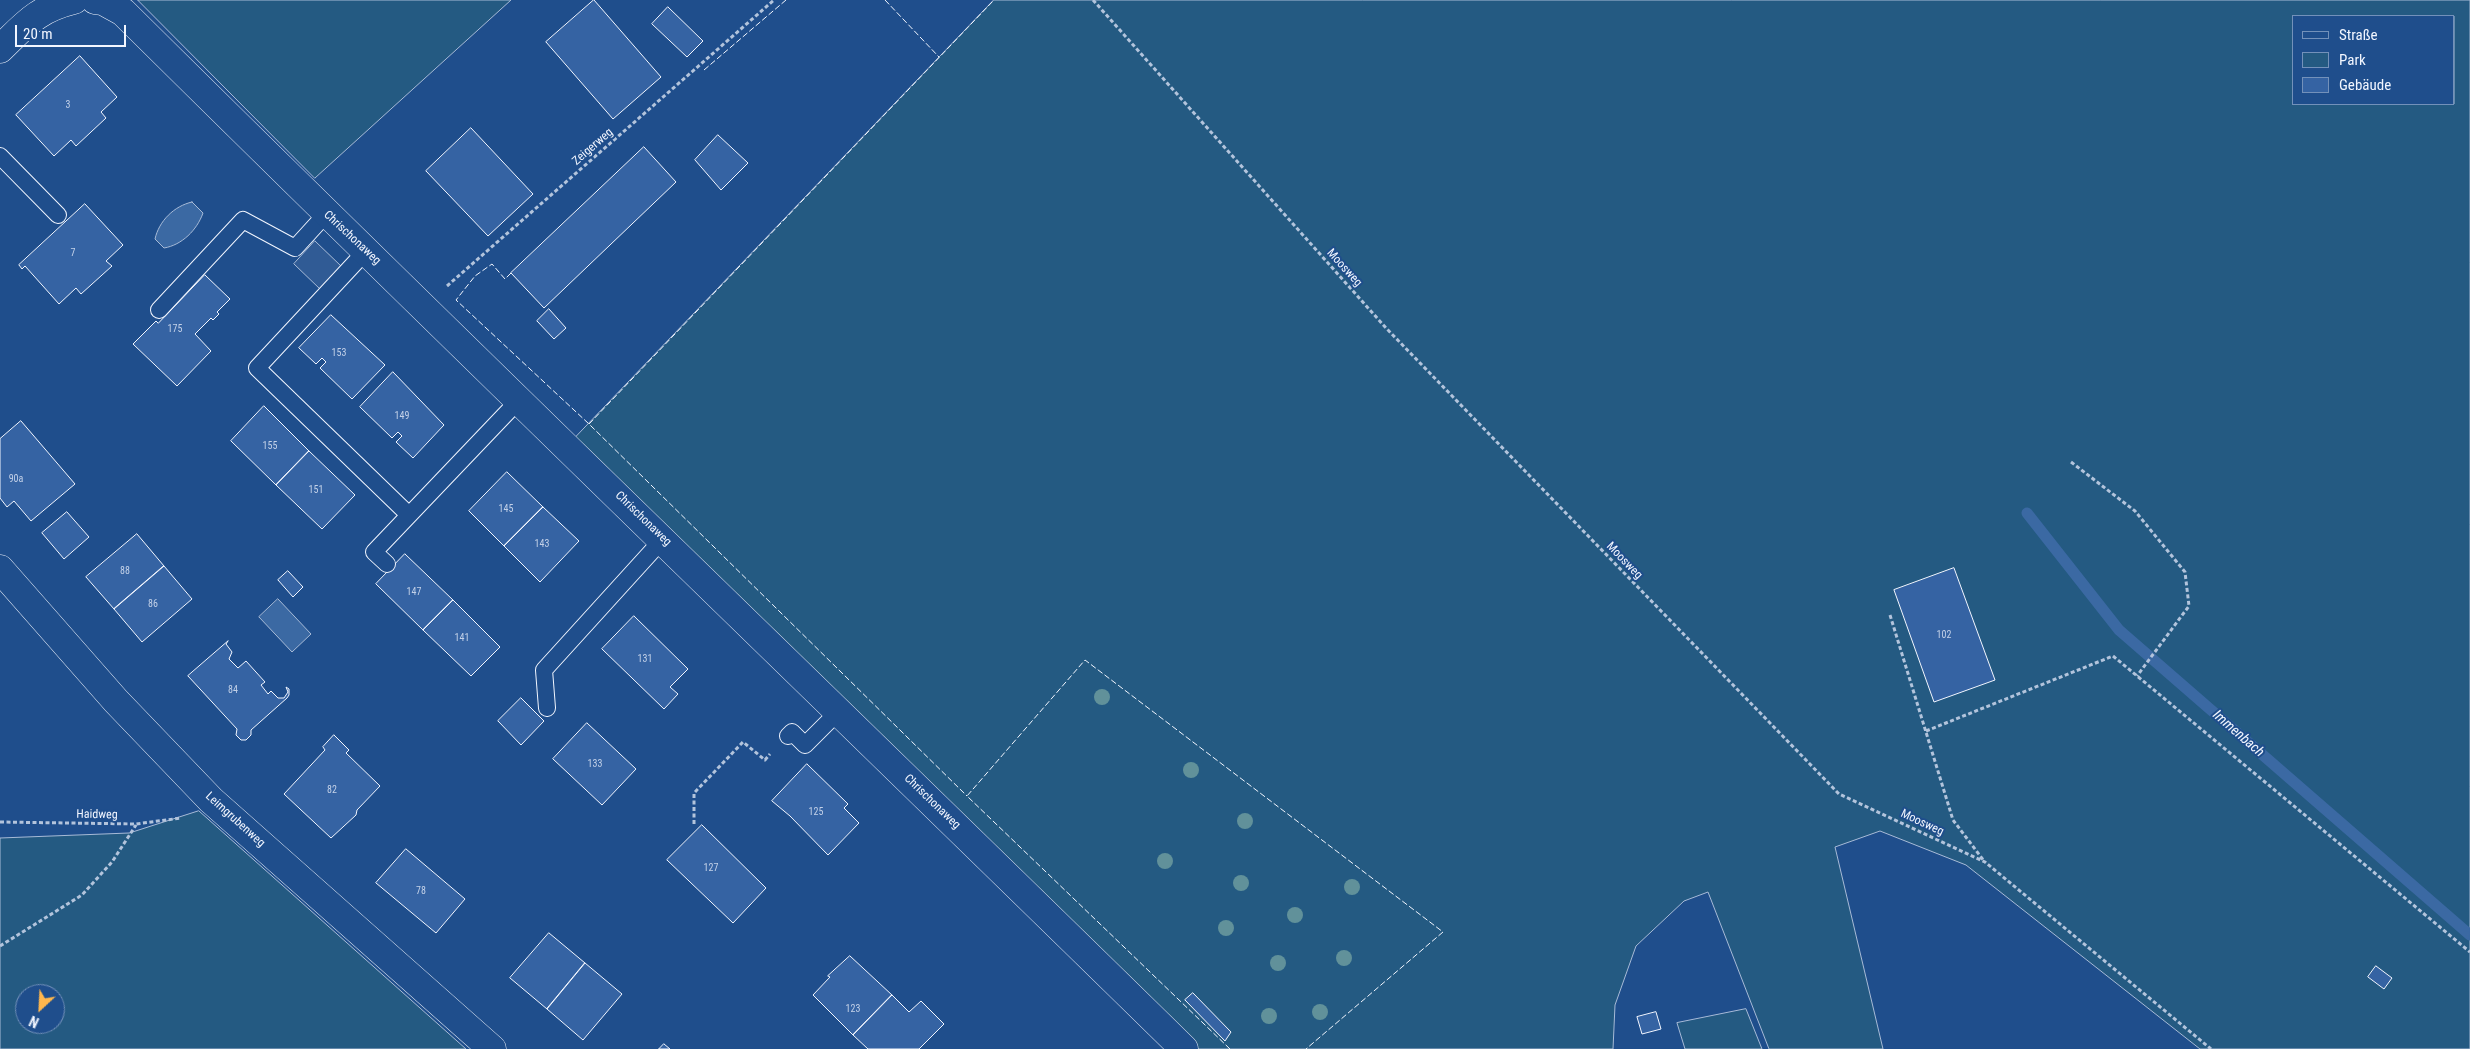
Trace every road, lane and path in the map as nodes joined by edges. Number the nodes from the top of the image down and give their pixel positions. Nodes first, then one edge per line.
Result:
1 (74, 0) edge
2 (94, 0) edge
3 (774, 0) edge
4 (1093, 0) edge
5 (0, 49) edge
6 (0, 156) edge
7 (326, 214) junction
8 (58, 216) dead end
9 (366, 251) junction
10 (424, 306) junction
11 (159, 310) dead end
12 (519, 400) junction
13 (2071, 462) dead end
14 (409, 515) junction
15 (663, 539) junction
16 (387, 564) dead end
17 (0, 568) edge
18 (1890, 615) dead end
19 (2137, 676) junction
20 (547, 708) dead end
21 (839, 710) junction
22 (1926, 731) junction
23 (788, 736) dead end
24 (765, 760) dead end
25 (186, 817) dead end
26 (0, 822) edge
27 (136, 824) junction
28 (694, 824) dead end
29 (1985, 862) junction
30 (0, 946) edge
31 (2470, 952) edge
32 (492, 1049) edge
33 (1184, 1049) edge
34 (2212, 1049) edge

1 - 5 street
2 - 7 street, Chrischonaweg
3 - 10 path, Zeigerweg
4 - 29 path, Moosweg
6 - 8 lane
7 - 9 street, Chrischonaweg
7 - 11 lane
9 - 10 street, Chrischonaweg
9 - 14 lane
10 - 12 street, Chrischonaweg
12 - 14 lane
12 - 15 street, Chrischonaweg
13 - 19 path
14 - 16 lane
15 - 20 lane
15 - 21 street, Chrischonaweg
17 - 32 street, Leimgrubenweg
18 - 22 path
19 - 22 path
19 - 31 path
21 - 23 lane
21 - 33 street, Chrischonaweg
22 - 29 path
24 - 28 path
25 - 27 path, Haidweg
26 - 27 path, Haidweg
27 - 30 path
29 - 34 path, Moosweg

